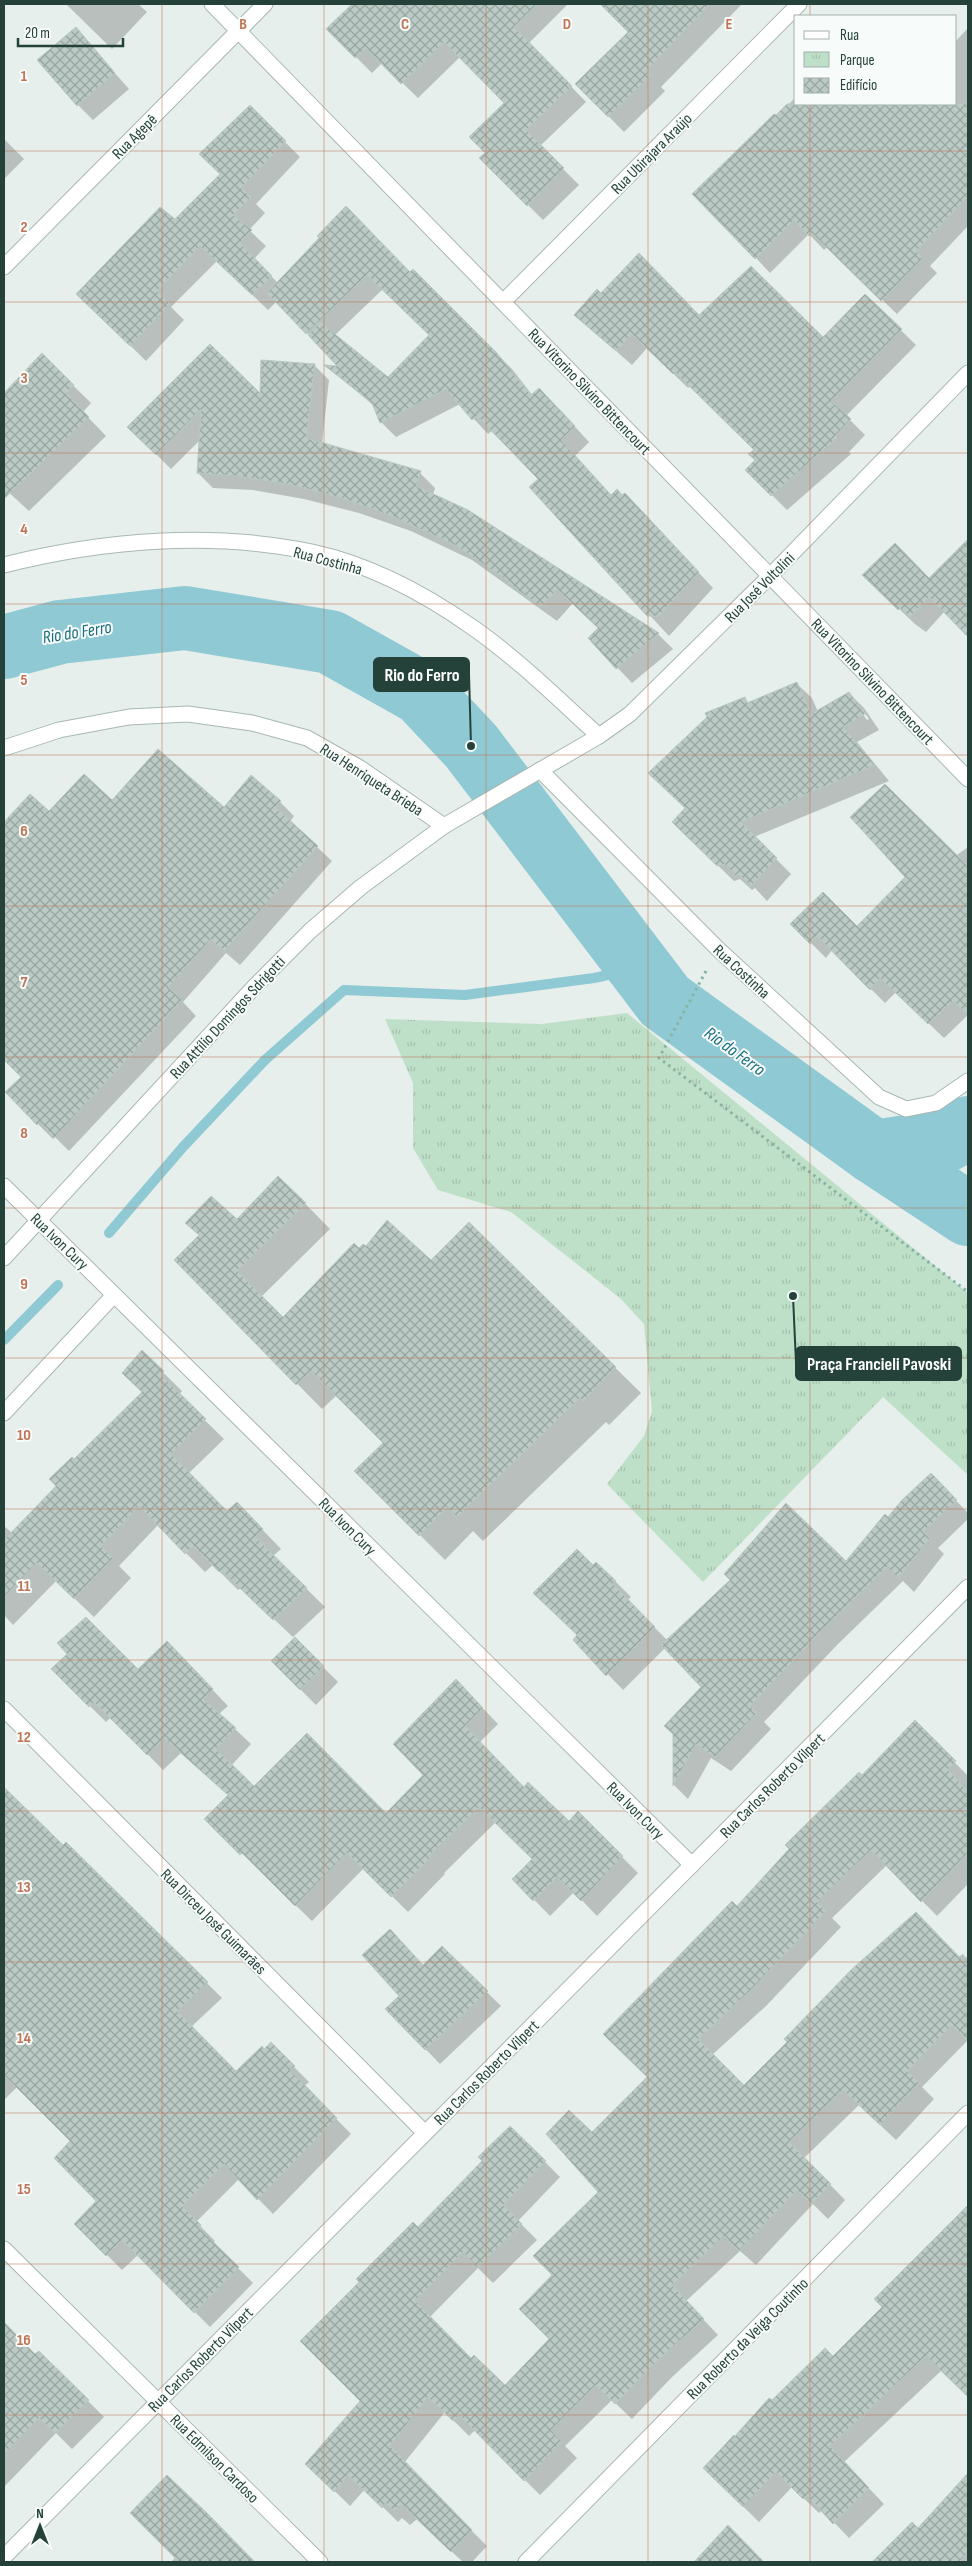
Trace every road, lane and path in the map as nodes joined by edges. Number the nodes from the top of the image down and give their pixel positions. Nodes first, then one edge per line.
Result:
1 (212, 4) edge
2 (265, 4) edge
3 (799, 4) edge
4 (238, 31) junction
5 (4, 267) edge
6 (504, 302) junction
7 (968, 373) edge
8 (4, 565) edge
9 (770, 576) junction
10 (599, 736) junction
11 (4, 748) edge
12 (535, 773) junction
13 (968, 779) edge
14 (477, 806) joint
15 (444, 826) junction
16 (718, 949) junction
17 (968, 1081) edge
18 (4, 1186) edge
19 (38, 1220) junction
20 (4, 1258) edge
21 (968, 1292) edge
22 (114, 1295) junction
23 (4, 1413) edge
24 (968, 1587) edge
25 (4, 1709) edge
26 (692, 1865) junction
27 (968, 2113) edge
28 (425, 2133) junction
29 (4, 2249) edge
30 (158, 2402) junction
31 (4, 2557) edge
32 (320, 2562) edge
33 (526, 2562) edge

1 - 4 street, Rua Vitorino Silvino Bittencourt
2 - 4 street, Rua Agepê
3 - 6 street, Rua Ubirajara Araújo
4 - 5 street, Rua Agepê
4 - 6 street, Rua Vitorino Silvino Bittencourt
6 - 9 street, Rua Vitorino Silvino Bittencourt
7 - 9 street, Rua José Voltolini
8 - 10 street, Rua Costinha
9 - 10 street, Rua José Voltolini
9 - 13 street, Rua Vitorino Silvino Bittencourt
10 - 12 street, Rua José Voltolini
11 - 15 street, Rua Henriqueta Brieba
12 - 14 street, Rua José Voltolini
12 - 16 street, Rua Costinha
14 - 15 street, Rua Attílio Domingos Sdrigotti
15 - 19 street, Rua Attílio Domingos Sdrigotti
16 - 17 street, Rua Costinha
16 - 21 path
18 - 19 street, Rua Ivon Cury
19 - 20 street, Rua Attílio Domingos Sdrigotti
19 - 22 street, Rua Ivon Cury
22 - 23 street
22 - 26 street, Rua Ivon Cury
24 - 26 street, Rua Carlos Roberto Vilpert
25 - 28 street, Rua Dirceu José Guimarães
26 - 28 street, Rua Carlos Roberto Vilpert
27 - 33 street, Rua Roberto da Veiga Coutinho
28 - 30 street, Rua Carlos Roberto Vilpert
29 - 30 street, Rua Edmilson Cardoso
30 - 31 street, Rua Carlos Roberto Vilpert
30 - 32 street, Rua Edmilson Cardoso

